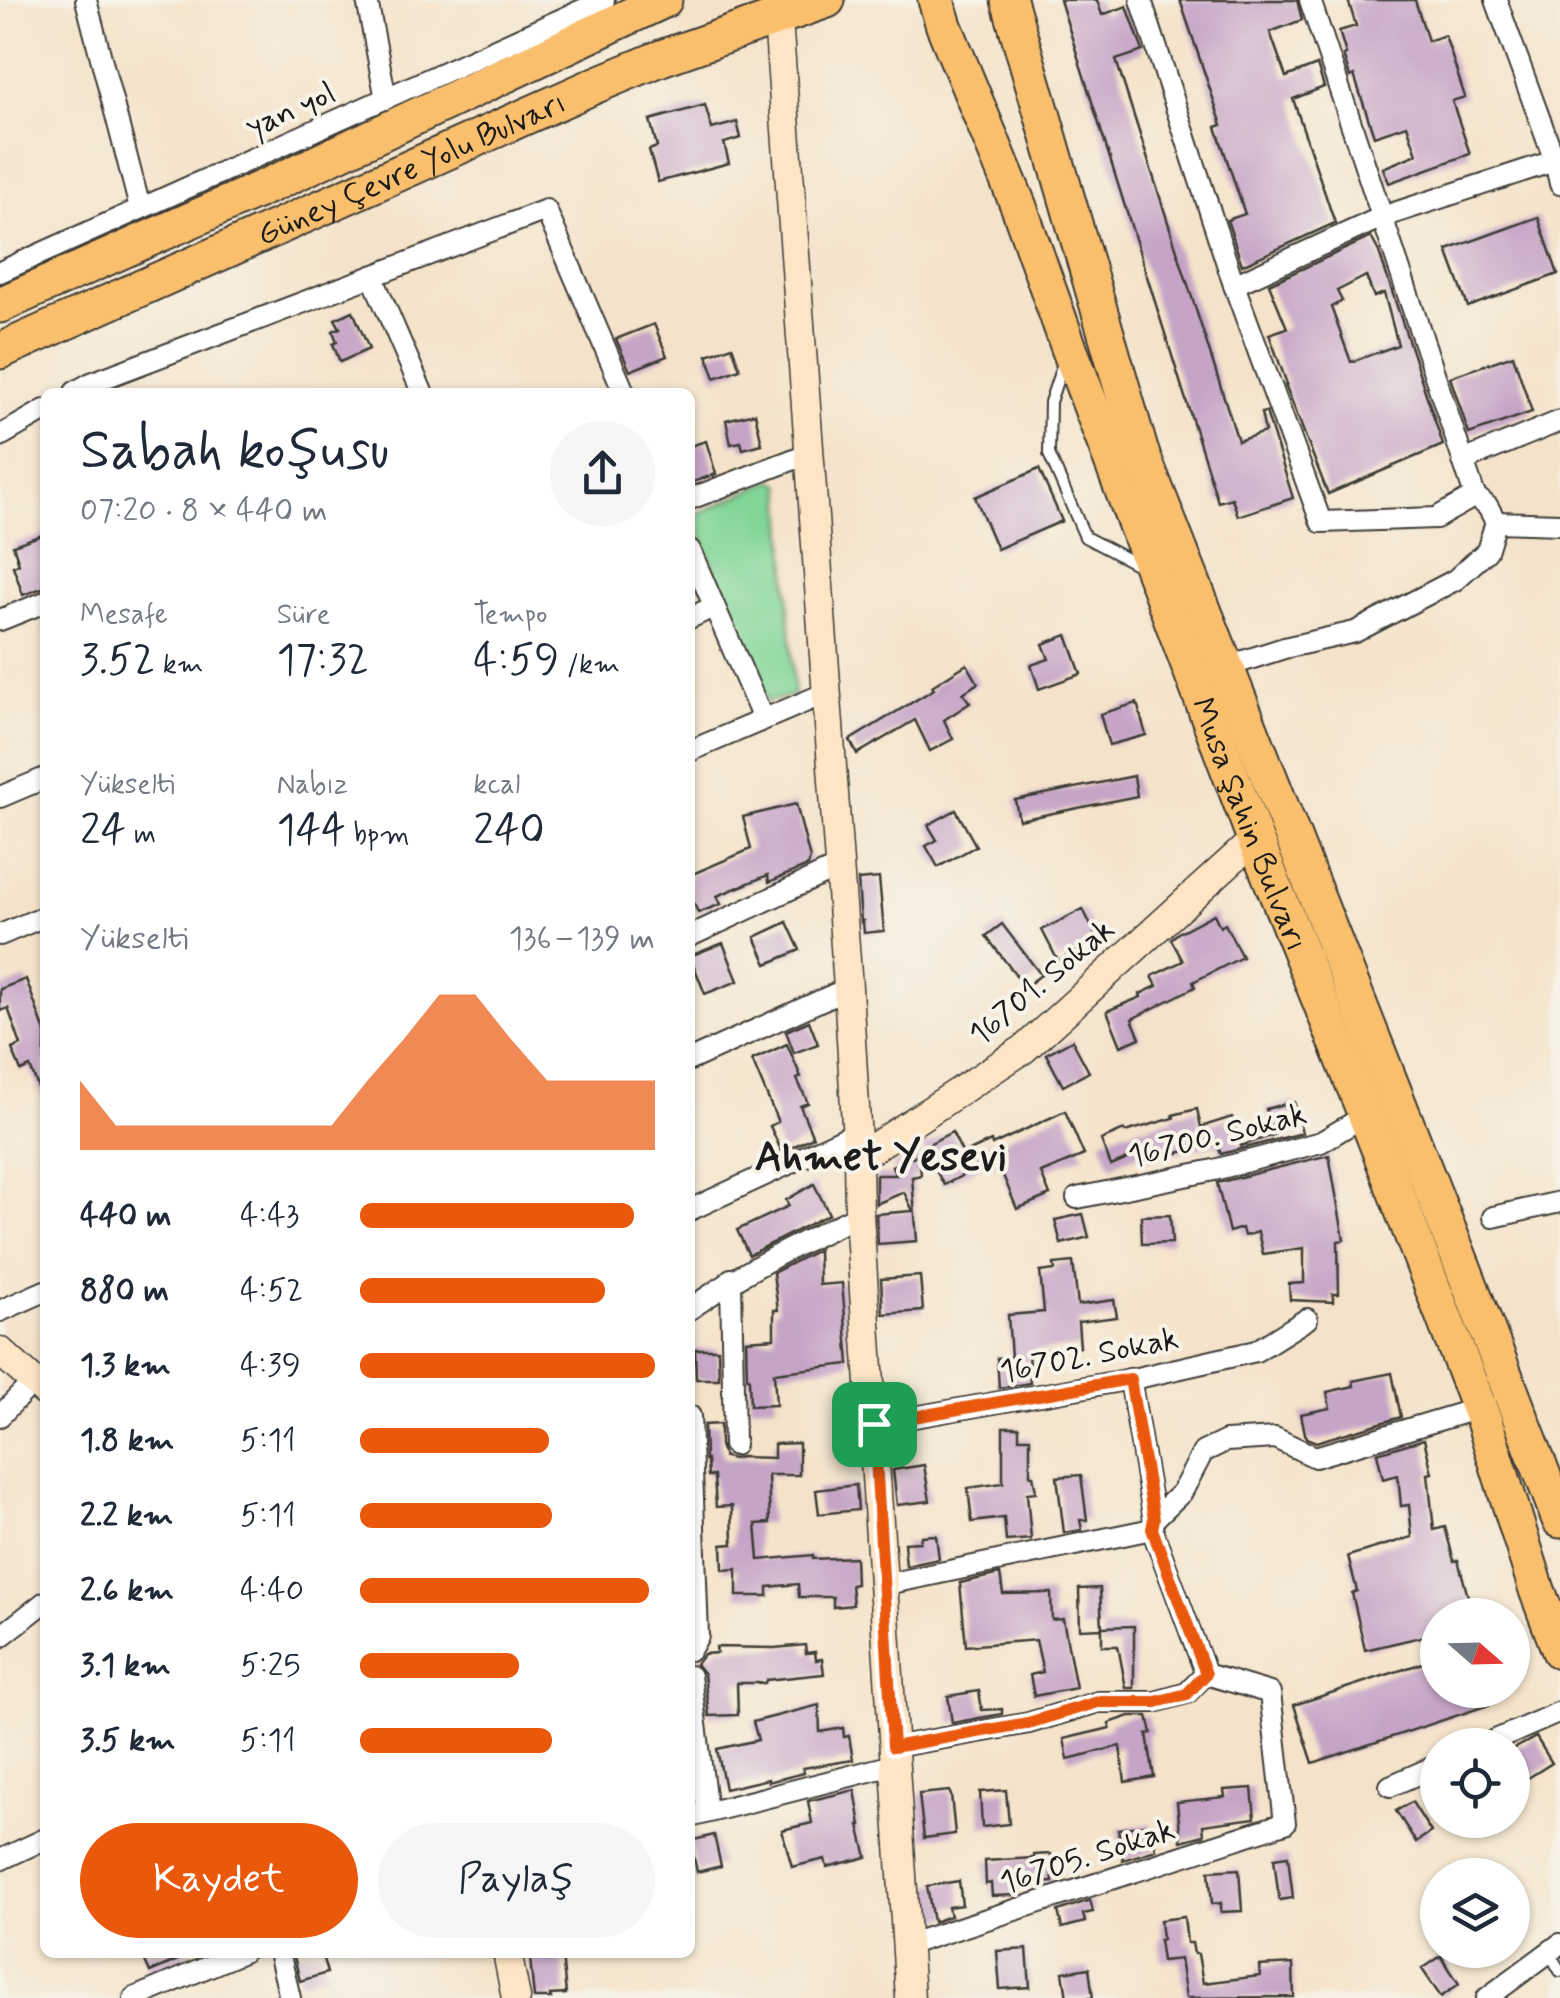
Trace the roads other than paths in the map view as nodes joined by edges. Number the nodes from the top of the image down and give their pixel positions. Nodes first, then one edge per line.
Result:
1 (86, 0) edge
2 (367, 0) edge
3 (604, 0) edge
4 (664, 0) edge
5 (827, 0) edge
6 (914, 0) edge
7 (1142, 0) edge
8 (1310, 0) edge
9 (1496, 0) edge
10 (1012, 4) edge
11 (556, 10) edge
12 (940, 13) edge
13 (778, 19) junction
14 (386, 99) junction
15 (1558, 160) edge
16 (1560, 184) edge
17 (140, 208) junction
18 (1382, 218) junction
19 (0, 272) edge
20 (372, 276) junction
21 (1234, 285) junction
22 (0, 305) edge
23 (1069, 348) junction
24 (0, 351) edge
25 (90, 388) edge
26 (420, 388) edge
27 (622, 388) edge
28 (40, 413) edge
29 (1560, 422) edge
30 (0, 436) edge
31 (810, 452) junction
32 (1464, 461) junction
33 (1149, 473) junction
34 (1475, 496) junction
35 (695, 497) edge
36 (1496, 522) junction
37 (1560, 524) edge
38 (695, 562) edge
39 (1154, 573) junction
40 (40, 604) edge
41 (714, 607) junction
42 (695, 616) edge
43 (0, 620) edge
44 (1220, 653) junction
45 (826, 693) junction
46 (763, 719) junction
47 (695, 750) edge
48 (40, 780) edge
49 (0, 798) edge
50 (1255, 839) junction
51 (838, 866) junction
52 (40, 925) edge
53 (695, 934) edge
54 (0, 935) edge
55 (848, 988) junction
56 (695, 1058) edge
57 (1366, 1115) junction
58 (857, 1145) junction
59 (1077, 1198) dead end
60 (1560, 1202) edge
61 (695, 1208) edge
62 (858, 1215) junction
63 (1493, 1217) dead end
64 (732, 1280) junction
65 (40, 1293) edge
66 (695, 1306) edge
67 (0, 1311) edge
68 (1307, 1319) dead end
69 (0, 1350) edge
70 (1130, 1379) junction
71 (39, 1387) edge
72 (1479, 1408) junction
73 (0, 1416) edge
74 (874, 1424) junction
75 (734, 1445) dead end
76 (1560, 1520) edge
77 (1153, 1524) junction
78 (695, 1554) edge
79 (882, 1585) junction
80 (40, 1606) edge
81 (0, 1638) edge
82 (695, 1641) edge
83 (1560, 1651) edge
84 (1206, 1674) junction
85 (1560, 1712) edge
86 (1523, 1728) edge
87 (893, 1756) junction
88 (695, 1763) edge
89 (1420, 1773) edge
90 (1390, 1786) dead end
91 (698, 1815) edge
92 (40, 1842) edge
93 (0, 1860) edge
94 (906, 1944) junction
95 (1554, 1948) edge
96 (230, 1958) edge
97 (280, 1958) edge
98 (508, 1958) edge
99 (1560, 1971) edge
100 (134, 1998) edge
101 (290, 1998) edge
102 (516, 1998) edge
103 (910, 1998) edge
104 (1487, 1998) edge

1 - 17 street
2 - 14 street
3 - 11 street, yan yol
4 - 22 highway, Güney Çevre Yolu Bulvarı
5 - 13 highway, Güney Çevre Yolu Bulvarı
6 - 12 highway
7 - 21 street
8 - 18 street
9 - 15 street
10 - 33 highway, Musa Şahin Bulvarı
11 - 14 street, yan yol
12 - 23 highway, Musa Şahin Bulvarı
13 - 24 highway, Güney Çevre Yolu Bulvarı
13 - 31 main road
14 - 17 street, yan yol
15 - 16 street
15 - 18 street
17 - 19 street, yan yol
18 - 21 street
18 - 32 street
20 - 25 street
20 - 26 street
20 - 27 street
21 - 34 street
23 - 39 highway, Musa Şahin Bulvarı
23 - 39 lane
28 - 30 street
29 - 32 street
31 - 35 street
31 - 45 main road
32 - 34 street
33 - 44 highway, Musa Şahin Bulvarı
33 - 44 highway
34 - 36 street
36 - 37 street
36 - 44 street
38 - 41 street
39 - 50 highway, Musa Şahin Bulvarı
40 - 43 street
41 - 42 street
41 - 46 street
44 - 76 highway, Musa Şahin Bulvarı
45 - 46 street
45 - 51 main road
46 - 47 street
48 - 49 street
50 - 57 highway, Musa Şahin Bulvarı
50 - 58 main road, 16701. Sokak
51 - 53 street
51 - 55 main road
52 - 54 street
55 - 56 street
55 - 58 main road
57 - 59 street, 16700. Sokak
57 - 72 highway, Musa Şahin Bulvarı
58 - 61 street
58 - 62 main road
60 - 63 street
62 - 64 street
62 - 74 main road
64 - 66 street
64 - 75 street
65 - 67 street
68 - 70 street, 16702. Sokak
69 - 71 main road
70 - 74 street, 16702. Sokak
70 - 77 street
71 - 73 street
72 - 77 street
72 - 83 highway, Musa Şahin Bulvarı
74 - 79 main road
77 - 79 street
77 - 84 street
78 - 82 street
79 - 87 main road
80 - 81 street
84 - 87 street
84 - 94 street, 16705. Sokak
85 - 86 street
87 - 91 street
87 - 94 main road
88 - 91 street
89 - 90 street
92 - 93 street
94 - 103 main road
95 - 99 lane
95 - 104 street
96 - 100 street
97 - 101 street
98 - 102 main road

